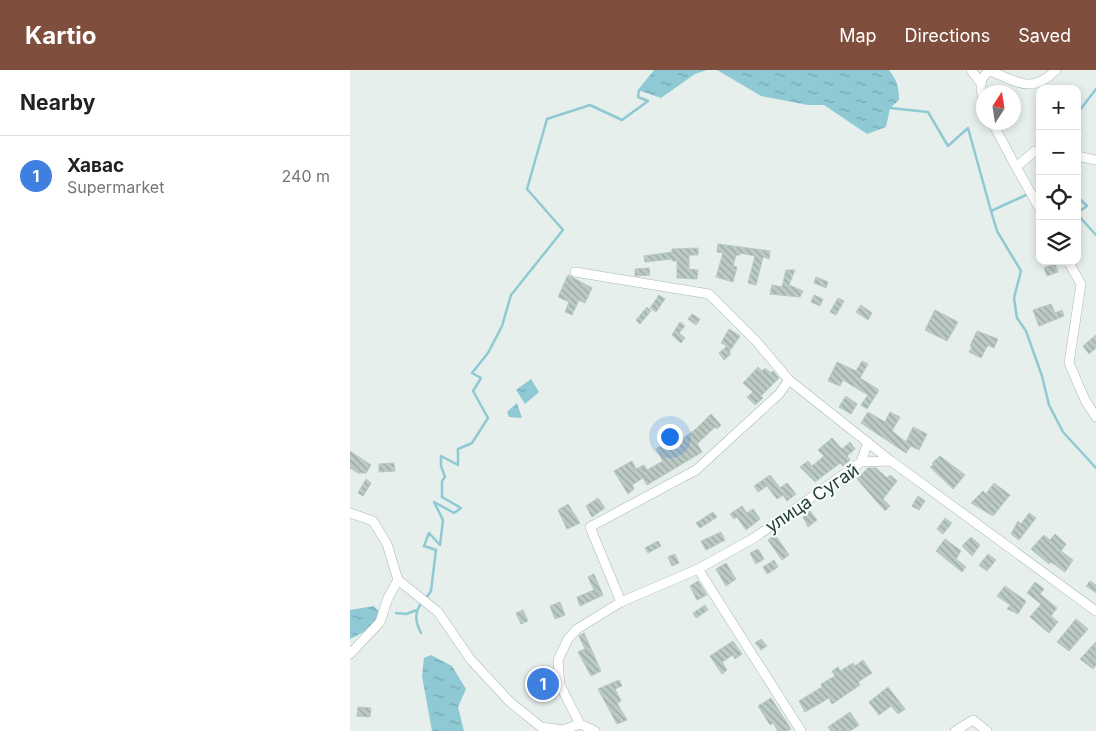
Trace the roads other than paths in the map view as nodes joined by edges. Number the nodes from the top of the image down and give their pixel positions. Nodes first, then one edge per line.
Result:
1 (971, 70) edge
2 (1056, 70) edge
3 (988, 71) edge
4 (980, 82) junction
5 (981, 85) edge
6 (996, 130) edge
7 (1036, 151) edge
8 (1081, 157) edge
9 (1096, 160) edge
10 (1016, 167) junction
11 (1036, 202) edge
12 (1070, 265) edge
13 (575, 272) dead end
14 (789, 380) junction
15 (1096, 418) edge
16 (868, 442) junction
17 (891, 461) junction
18 (861, 462) junction
19 (350, 513) edge
20 (698, 569) junction
21 (398, 580) junction
22 (621, 602) junction
23 (1096, 611) edge
24 (350, 654) edge
25 (580, 724) junction
26 (595, 731) edge
27 (801, 731) edge
28 (955, 731) edge
29 (987, 731) edge

1 - 4 street
2 - 3 street
3 - 4 street
4 - 5 street
6 - 10 street
7 - 10 street
8 - 9 street
10 - 11 street
12 - 15 street
13 - 14 street
14 - 16 street
14 - 22 street
16 - 17 street
16 - 18 street
17 - 18 street, улица Сугай
17 - 23 street
18 - 20 street, улица Сугай
19 - 21 street
20 - 22 street, улица Сугай
20 - 27 street
21 - 24 street
21 - 25 street
22 - 25 street, улица Сугай
25 - 26 street
28 - 29 street

